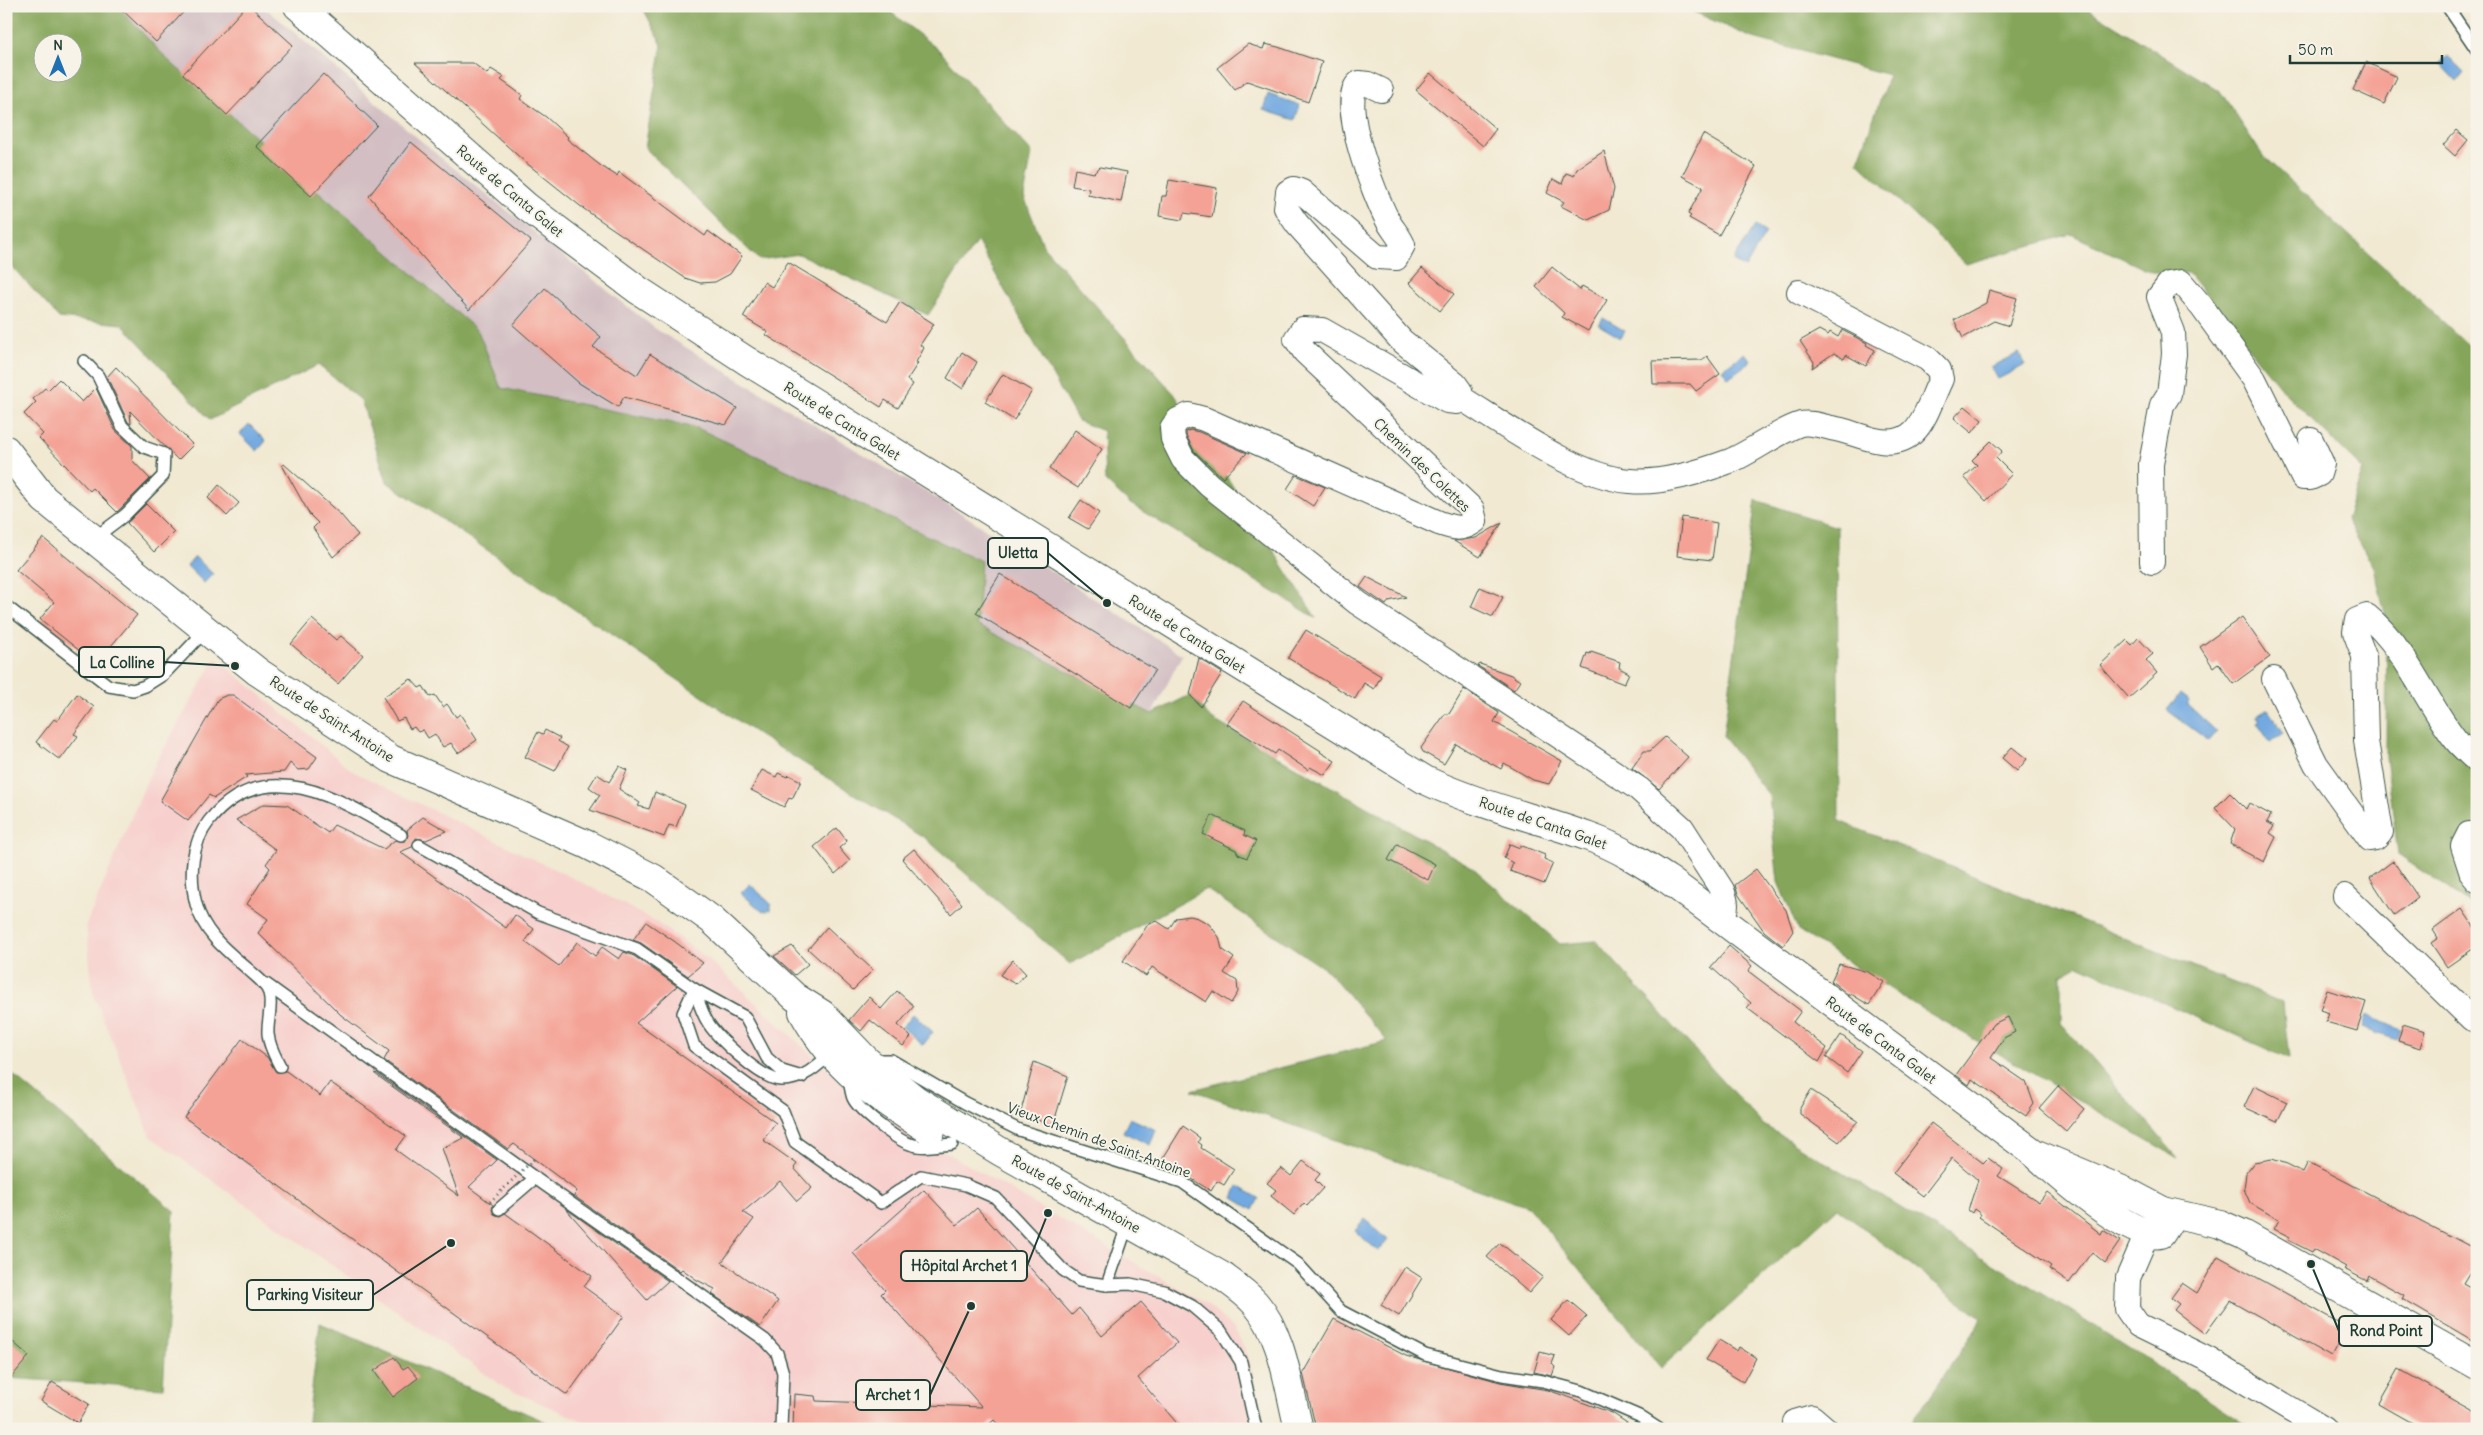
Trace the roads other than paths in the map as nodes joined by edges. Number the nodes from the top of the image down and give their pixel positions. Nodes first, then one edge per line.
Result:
1 (298, 6) edge
2 (2446, 6) edge
3 (2477, 50) edge
4 (1380, 90) dead end
5 (1799, 292) dead end
6 (84, 361) dead end
7 (1461, 398) junction
8 (2311, 440) dead end
9 (6, 450) edge
10 (93, 539) junction
11 (2152, 562) dead end
12 (6, 606) edge
13 (206, 630) junction
14 (2274, 679) dead end
15 (2477, 761) edge
16 (2477, 834) edge
17 (401, 835) dead end
18 (418, 845) dead end
19 (2477, 880) edge
20 (2345, 896) dead end
21 (1721, 919) junction
22 (259, 979) junction
23 (694, 989) junction
24 (2477, 1020) edge
25 (848, 1056) junction
26 (280, 1066) dead end
27 (802, 1077) junction
28 (536, 1178) junction
29 (494, 1205) road end
30 (2155, 1223) junction
31 (1125, 1231) junction
32 (1107, 1285) junction
33 (2477, 1366) edge
34 (2477, 1383) edge
35 (781, 1429) edge
36 (1256, 1429) edge
37 (1281, 1429) edge
38 (1298, 1429) edge
39 (1658, 1429) edge
40 (1796, 1429) edge
41 (1826, 1429) edge
42 (2324, 1429) edge

1 - 21 main road, Route de Canta Galet
2 - 3 lane
4 - 7 street
5 - 7 street
6 - 10 lane
7 - 21 street, Chemin des Colettes
8 - 11 street
9 - 10 main road, Route de Saint-Antoine
10 - 13 main road, Route de Saint-Antoine
12 - 13 lane
13 - 25 main road, Route de Saint-Antoine
14 - 15 street
16 - 19 street
17 - 22 lane
18 - 23 lane
20 - 24 street
21 - 30 main road, Route de Canta Galet
22 - 26 lane
22 - 28 lane
23 - 27 lane
23 - 27 lane
23 - 32 lane
25 - 27 lane
25 - 31 main road, Route de Saint-Antoine
25 - 31 main road, Route de Saint-Antoine
25 - 39 lane, Vieux Chemin de Saint-Antoine
28 - 29 lane
28 - 35 lane
30 - 33 main road
30 - 34 main road
30 - 42 street
31 - 32 lane
31 - 37 main road, Route de Saint-Antoine
31 - 38 main road, Route de Saint-Antoine
32 - 36 lane
40 - 41 street

